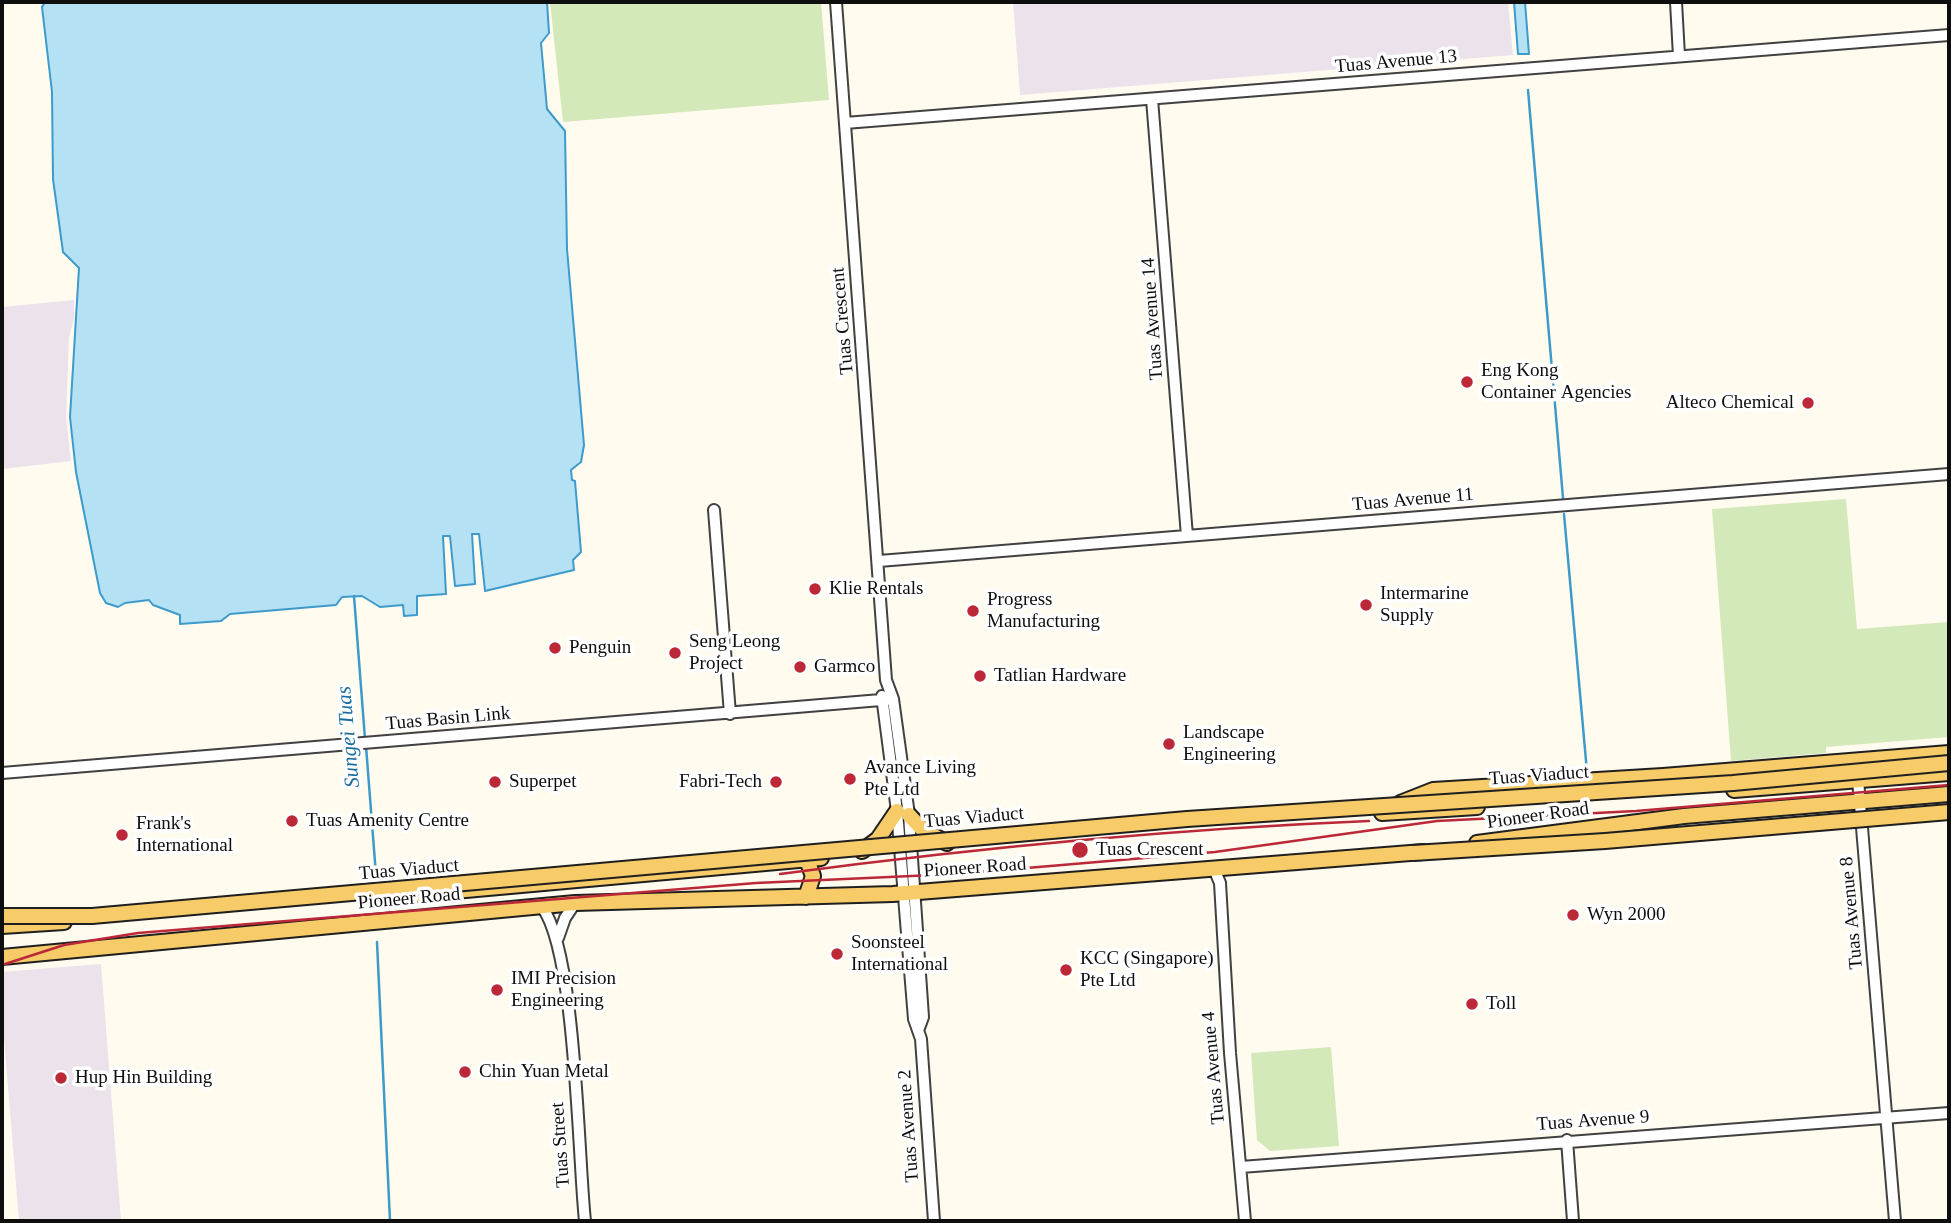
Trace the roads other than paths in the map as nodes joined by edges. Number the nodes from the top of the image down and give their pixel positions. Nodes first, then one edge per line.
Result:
1 (836, 2) edge
2 (1676, 2) edge
3 (1949, 35) edge
4 (1679, 56) junction
5 (1152, 99) junction
6 (845, 123) junction
7 (1949, 474) edge
8 (714, 510) dead end
9 (1187, 536) junction
10 (879, 561) junction
11 (886, 680) junction
12 (893, 699) junction
13 (880, 700) junction
14 (730, 714) junction
15 (1949, 752) edge
16 (1949, 763) edge
17 (2, 773) edge
18 (1949, 773) edge
19 (1858, 780) junction
20 (1949, 794) edge
21 (1860, 801) junction
22 (1396, 805) junction
23 (903, 813) junction
24 (1949, 813) edge
25 (950, 845) junction
26 (905, 850) junction
27 (1413, 853) junction
28 (858, 854) junction
29 (807, 860) junction
30 (1215, 870) junction
31 (909, 893) junction
32 (806, 897) junction
33 (575, 903) junction
34 (542, 907) junction
35 (2, 916) edge
36 (2, 926) edge
37 (557, 941) junction
38 (2, 957) edge
39 (1949, 1113) edge
40 (1889, 1117) junction
41 (1567, 1140) junction
42 (1241, 1167) junction
43 (584, 1221) edge
44 (934, 1221) edge
45 (1245, 1221) edge
46 (1573, 1221) edge
47 (1895, 1221) edge

1 - 6 street, Tuas Crescent
2 - 4 street
3 - 4 street, Tuas Avenue 13
4 - 5 street, Tuas Avenue 13
5 - 6 street, Tuas Avenue 13
5 - 9 street, Tuas Avenue 14
6 - 10 street, Tuas Crescent
7 - 9 street, Tuas Avenue 11
8 - 14 street
9 - 10 street, Tuas Avenue 11
10 - 11 street, Tuas Crescent
11 - 12 street, Tuas Crescent
11 - 13 street, Tuas Crescent
12 - 13 street, Tuas Basin Link
12 - 23 street, Tuas Crescent
13 - 14 street, Tuas Basin Link
13 - 23 street, Tuas Crescent
14 - 17 street, Tuas Basin Link
15 - 22 main road
16 - 22 main road, Tuas Viaduct, bridge
18 - 19 main road, Pioneer Road
19 - 21 street, Tuas Avenue 8
19 - 25 main road, Pioneer Road
20 - 21 main road, Pioneer Road
21 - 27 main road, Pioneer Road
21 - 40 street, Tuas Avenue 8
22 - 35 main road, Tuas Viaduct, bridge
23 - 25 main road
23 - 26 street, Tuas Crescent
23 - 28 main road
24 - 27 main road, bridge
25 - 26 main road, Pioneer Road
26 - 28 main road, Pioneer Road
26 - 31 street, Tuas Crescent
27 - 30 main road, Pioneer Road
28 - 29 main road, Pioneer Road
29 - 32 main road
29 - 36 main road, Pioneer Road
30 - 31 main road, Pioneer Road
30 - 42 street, Tuas Avenue 4
31 - 32 main road, Pioneer Road
31 - 44 street, Tuas Avenue 2
32 - 33 main road, Pioneer Road
33 - 34 main road, Pioneer Road
33 - 37 street
34 - 37 street, Tuas Street
34 - 38 main road, Pioneer Road
37 - 43 street, Tuas Street
39 - 40 street, Tuas Avenue 9
40 - 41 street, Tuas Avenue 9
40 - 47 street, Tuas Avenue 8
41 - 42 street, Tuas Avenue 9
41 - 46 street
42 - 45 street, Tuas Avenue 4

